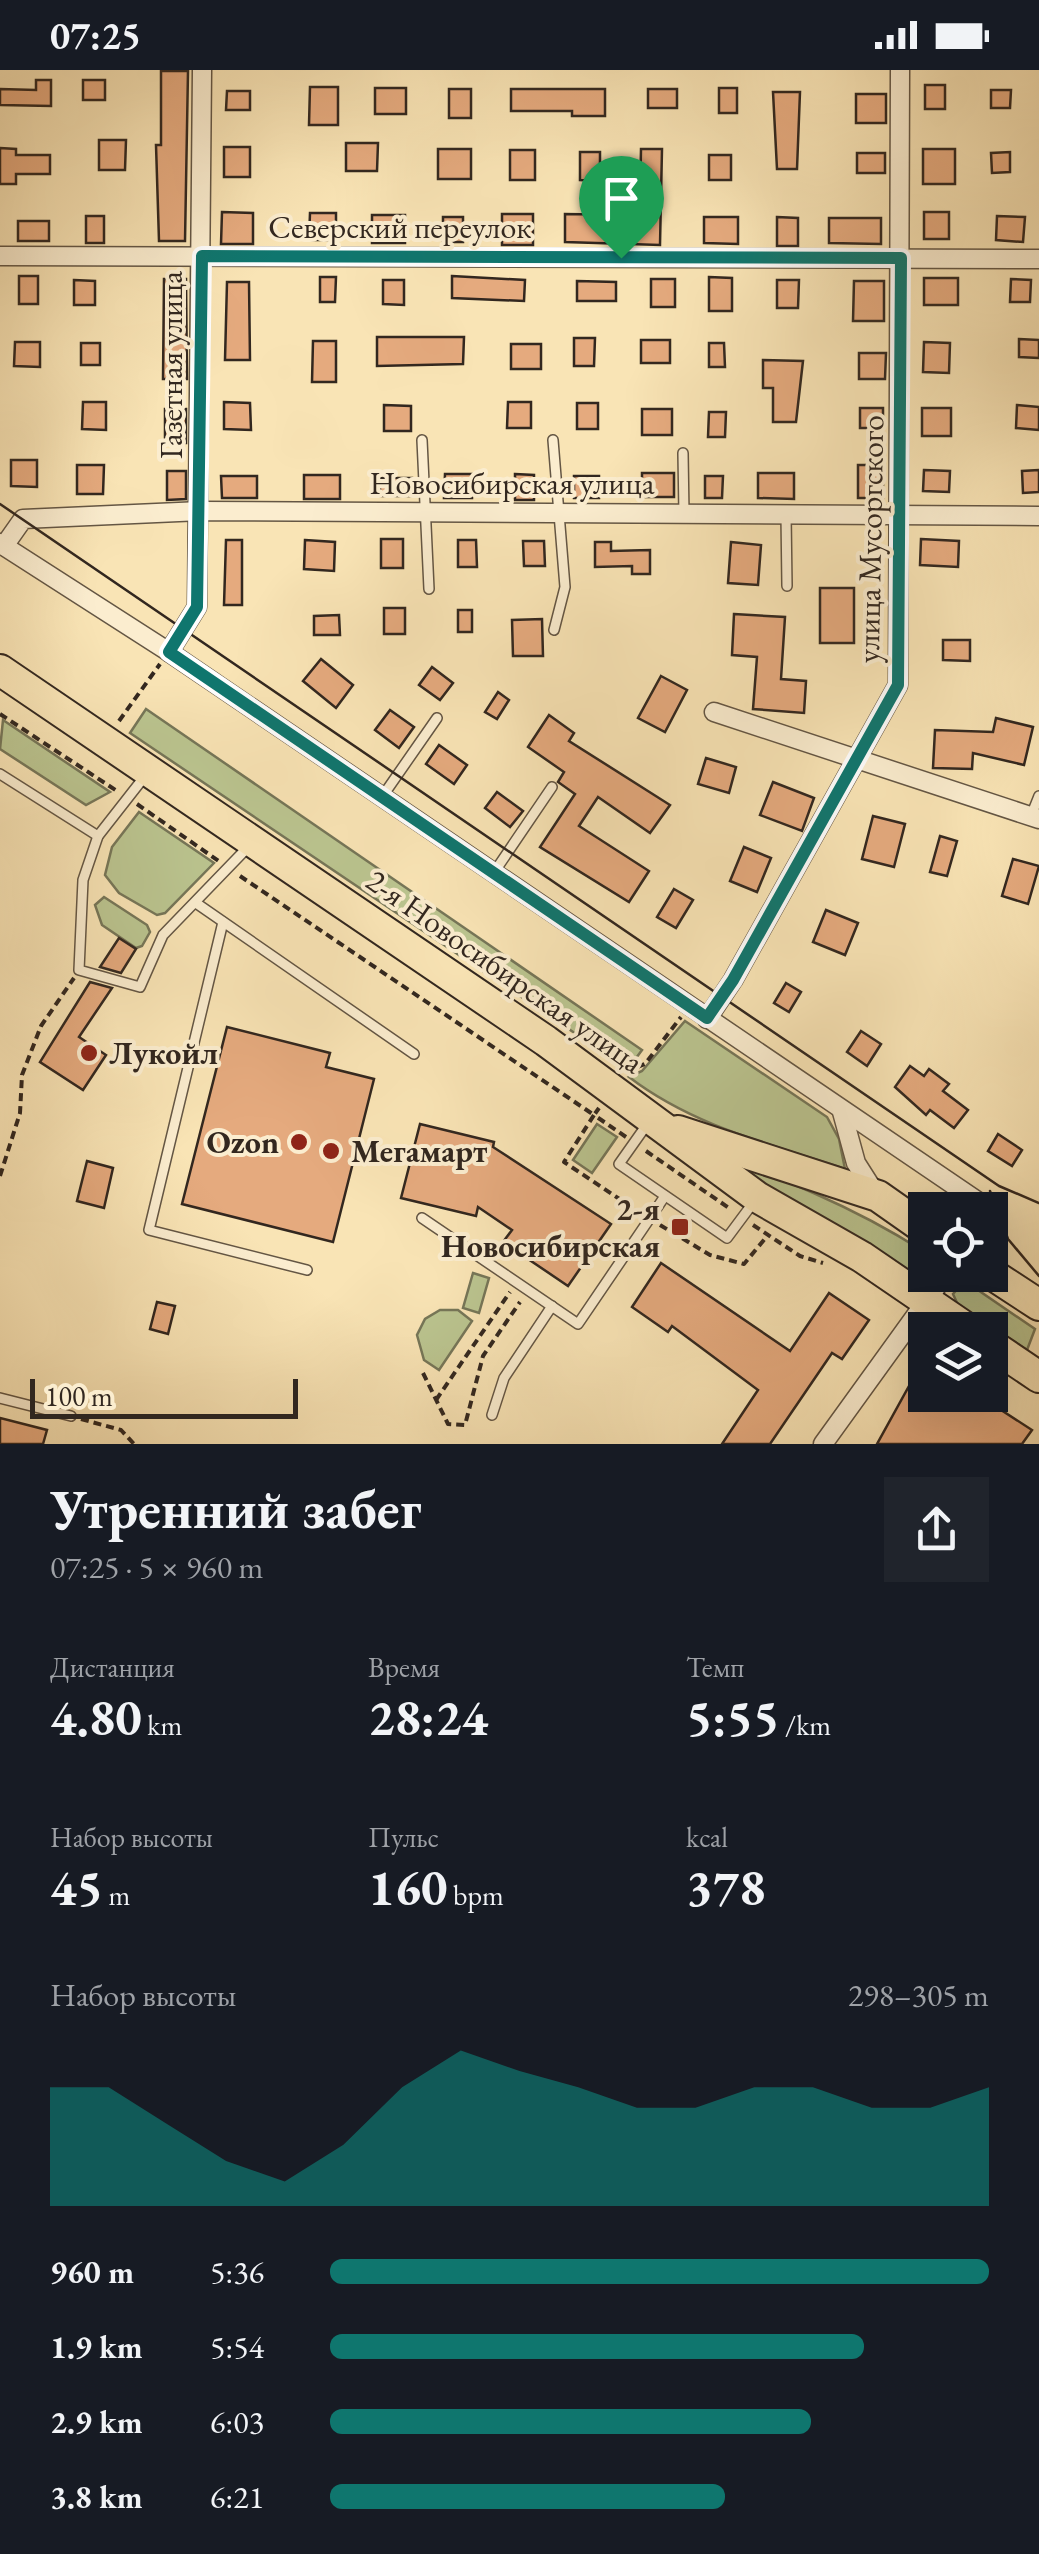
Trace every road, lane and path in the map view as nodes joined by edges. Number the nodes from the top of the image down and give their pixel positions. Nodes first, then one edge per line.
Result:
1 (202, 70) edge
2 (900, 70) edge
3 (0, 256) edge
4 (202, 256) junction
5 (901, 258) junction
6 (1039, 259) edge
7 (422, 440) dead end
8 (554, 440) dead end
9 (683, 453) dead end
10 (201, 511) junction
11 (425, 513) junction
12 (559, 514) junction
13 (684, 514) junction
14 (786, 515) junction
15 (902, 516) junction
16 (1039, 516) edge
17 (2, 545) edge
18 (787, 586) dead end
19 (428, 589) dead end
20 (554, 630) dead end
21 (169, 652) junction
22 (0, 670) edge
23 (714, 712) dead end
24 (437, 718) dead end
25 (104, 740) junction
26 (860, 757) junction
27 (150, 770) junction
28 (0, 774) edge
29 (552, 787) dead end
30 (1039, 796) edge
31 (382, 797) junction
32 (1035, 818) edge
33 (98, 836) junction
34 (255, 840) junction
35 (495, 872) junction
36 (196, 903) junction
37 (224, 922) junction
38 (79, 970) junction
39 (707, 1018) junction
40 (414, 1054) dead end
41 (842, 1112) junction
42 (594, 1115) dead end
43 (661, 1122) junction
44 (0, 1176) edge
45 (962, 1192) edge
46 (665, 1196) junction
47 (878, 1196) junction
48 (757, 1197) junction
49 (908, 1217) edge
50 (422, 1218) dead end
51 (649, 1218) junction
52 (768, 1234) dead end
53 (307, 1270) dead end
54 (517, 1282) junction
55 (1008, 1284) edge
56 (528, 1290) junction
57 (934, 1292) edge
58 (927, 1302) junction
59 (1039, 1304) edge
60 (552, 1306) junction
61 (942, 1312) edge
62 (1008, 1356) edge
63 (423, 1373) dead end
64 (1039, 1377) edge
65 (0, 1398) edge
66 (436, 1400) junction
67 (492, 1415) dead end
68 (71, 1416) joint
69 (134, 1444) edge
70 (823, 1444) edge

1 - 4 street, Газетная улица
2 - 5 street, улица Мусоргского
3 - 4 street, Северский переулок
4 - 5 street, Северский переулок
4 - 10 street, Газетная улица
5 - 6 street, Северский переулок
5 - 15 street, улица Мусоргского
7 - 11 lane
8 - 12 lane
9 - 13 lane
10 - 11 street, Новосибирская улица
10 - 17 street, Новосибирская улица
10 - 21 street, Газетная улица
11 - 12 street, Новосибирская улица
11 - 19 lane
12 - 13 street, Новосибирская улица
12 - 20 lane
13 - 14 street, Новосибирская улица
14 - 15 street, Новосибирская улица
14 - 18 lane
15 - 16 street, Новосибирская улица
15 - 26 street, улица Мусоргского
17 - 21 street
21 - 25 path
21 - 31 street
22 - 25 main road, 2-я Новосибирская улица
23 - 26 street
24 - 31 lane
25 - 27 main road, 2-я Новосибирская улица
26 - 32 street
26 - 39 street, улица Мусоргского
27 - 33 lane
27 - 34 main road, 2-я Новосибирская улица
28 - 33 lane
29 - 35 lane
30 - 32 lane
31 - 35 street
33 - 38 lane
34 - 36 lane
34 - 43 main road, 2-я Новосибирская улица
35 - 39 street
36 - 37 lane
36 - 38 lane
37 - 40 lane
37 - 53 lane
38 - 44 path
39 - 41 street
41 - 45 street
41 - 47 street
42 - 51 path
43 - 46 lane
43 - 47 main road
43 - 48 main road, 2-я Новосибирская улица
46 - 48 lane
46 - 51 lane
47 - 49 main road
48 - 58 main road, 2-я Новосибирская улица
50 - 54 lane
51 - 52 path
51 - 60 lane
54 - 56 lane
54 - 66 path
55 - 59 main road
56 - 60 lane
56 - 66 path
57 - 58 street
58 - 61 main road, 2-я Новосибирская улица
58 - 70 street
60 - 67 lane
62 - 64 main road
63 - 66 path
65 - 68 lane
68 - 69 path

